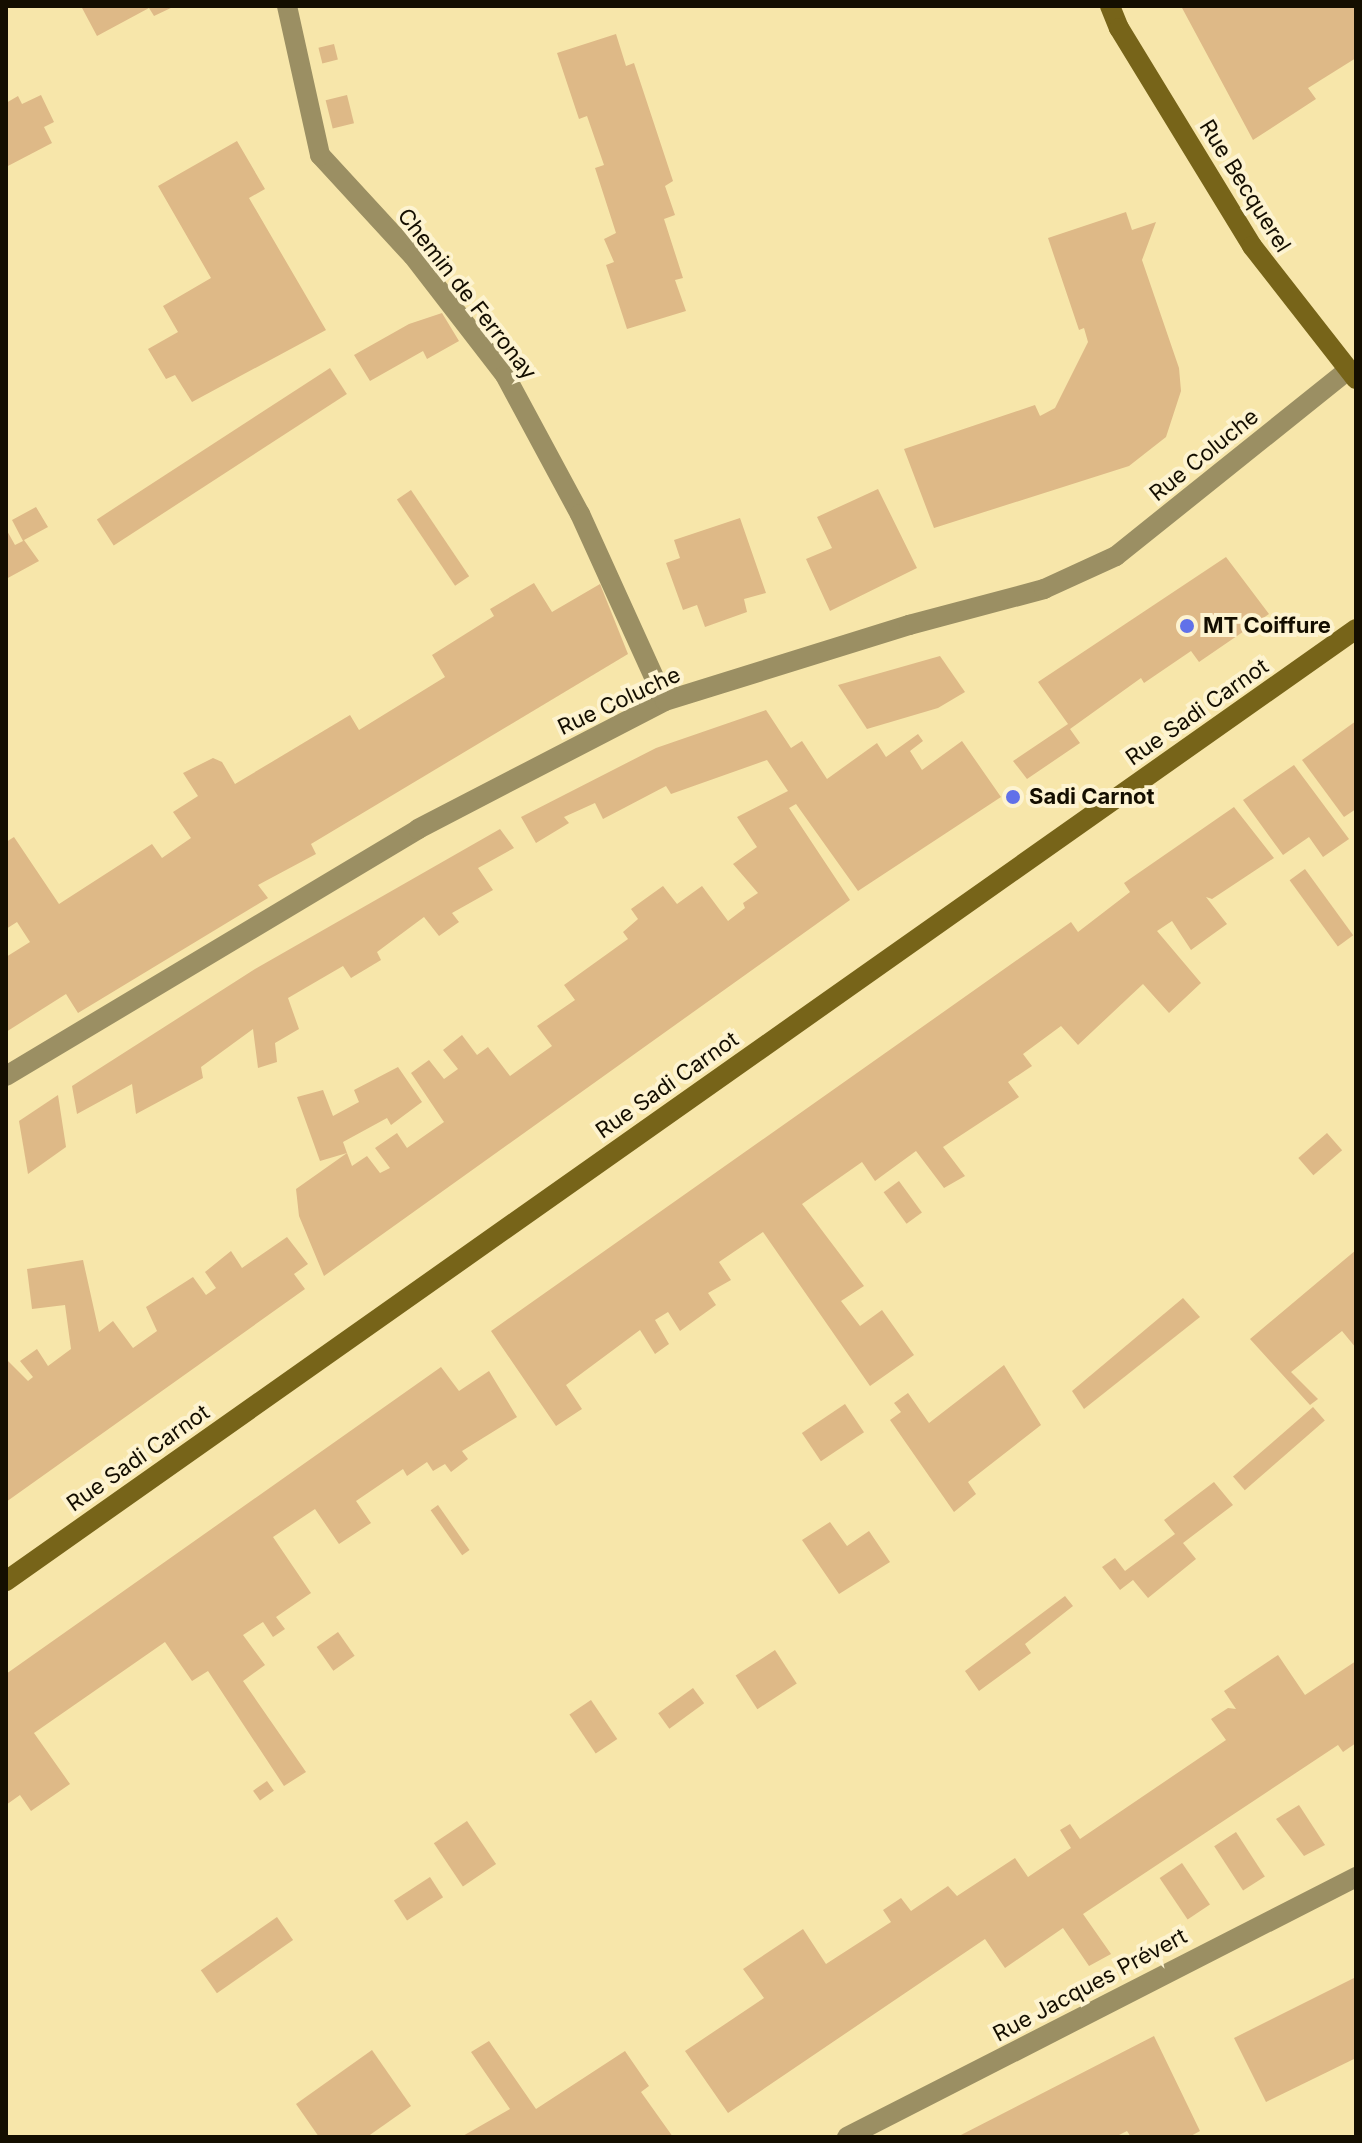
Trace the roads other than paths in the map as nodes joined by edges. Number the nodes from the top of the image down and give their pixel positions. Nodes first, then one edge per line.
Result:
1 (287, 6) edge
2 (1110, 6) edge
3 (1352, 374) edge
4 (1356, 629) edge
5 (665, 701) junction
6 (6, 1076) edge
7 (6, 1581) edge
8 (1356, 1877) edge
9 (847, 2137) edge

1 - 5 street, Chemin de Ferronay
2 - 3 main road, Rue Becquerel
3 - 5 street, Rue Coluche
4 - 7 main road, Rue Sadi Carnot
5 - 6 street, Rue Coluche
8 - 9 street, Rue Jacques Prévert

